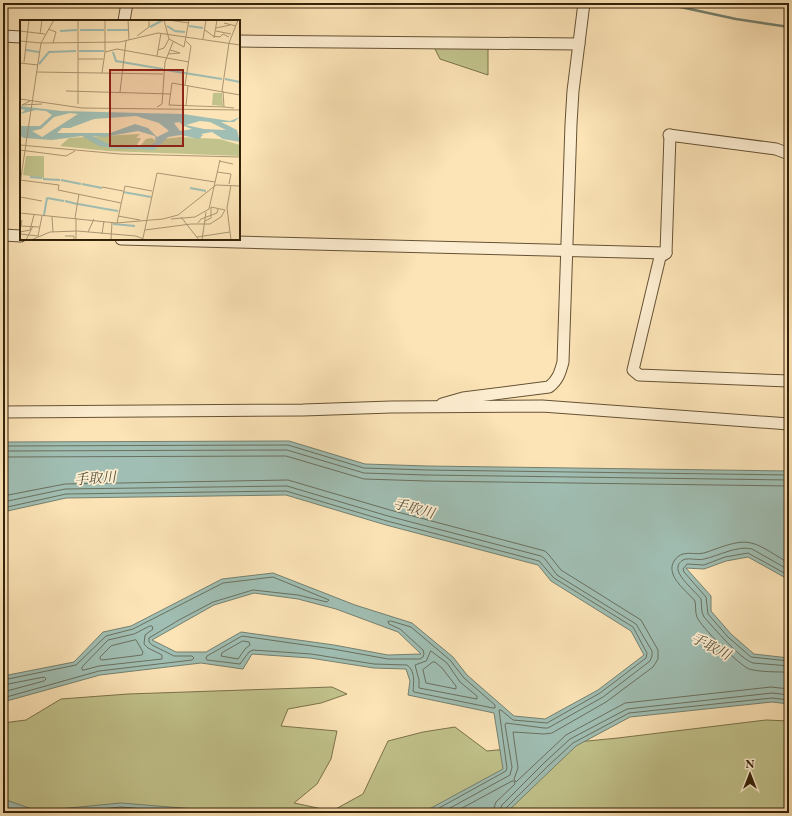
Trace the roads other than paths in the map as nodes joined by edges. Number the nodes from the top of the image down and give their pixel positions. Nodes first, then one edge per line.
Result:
1 (127, 3) edge
2 (584, 3) edge
3 (124, 20) edge
4 (3, 36) edge
5 (20, 37) edge
6 (240, 41) edge
7 (579, 44) junction
8 (789, 154) edge
9 (3, 235) edge
10 (20, 236) edge
11 (158, 240) edge
12 (566, 251) junction
13 (666, 253) junction
14 (789, 381) edge
15 (436, 408) junction
16 (3, 412) edge
17 (789, 424) edge

1 - 3 street
2 - 7 street
4 - 5 street
6 - 7 street
7 - 12 street
8 - 13 street
9 - 10 street
11 - 12 street
12 - 13 street
12 - 15 street
13 - 14 street
15 - 16 street
15 - 17 street

